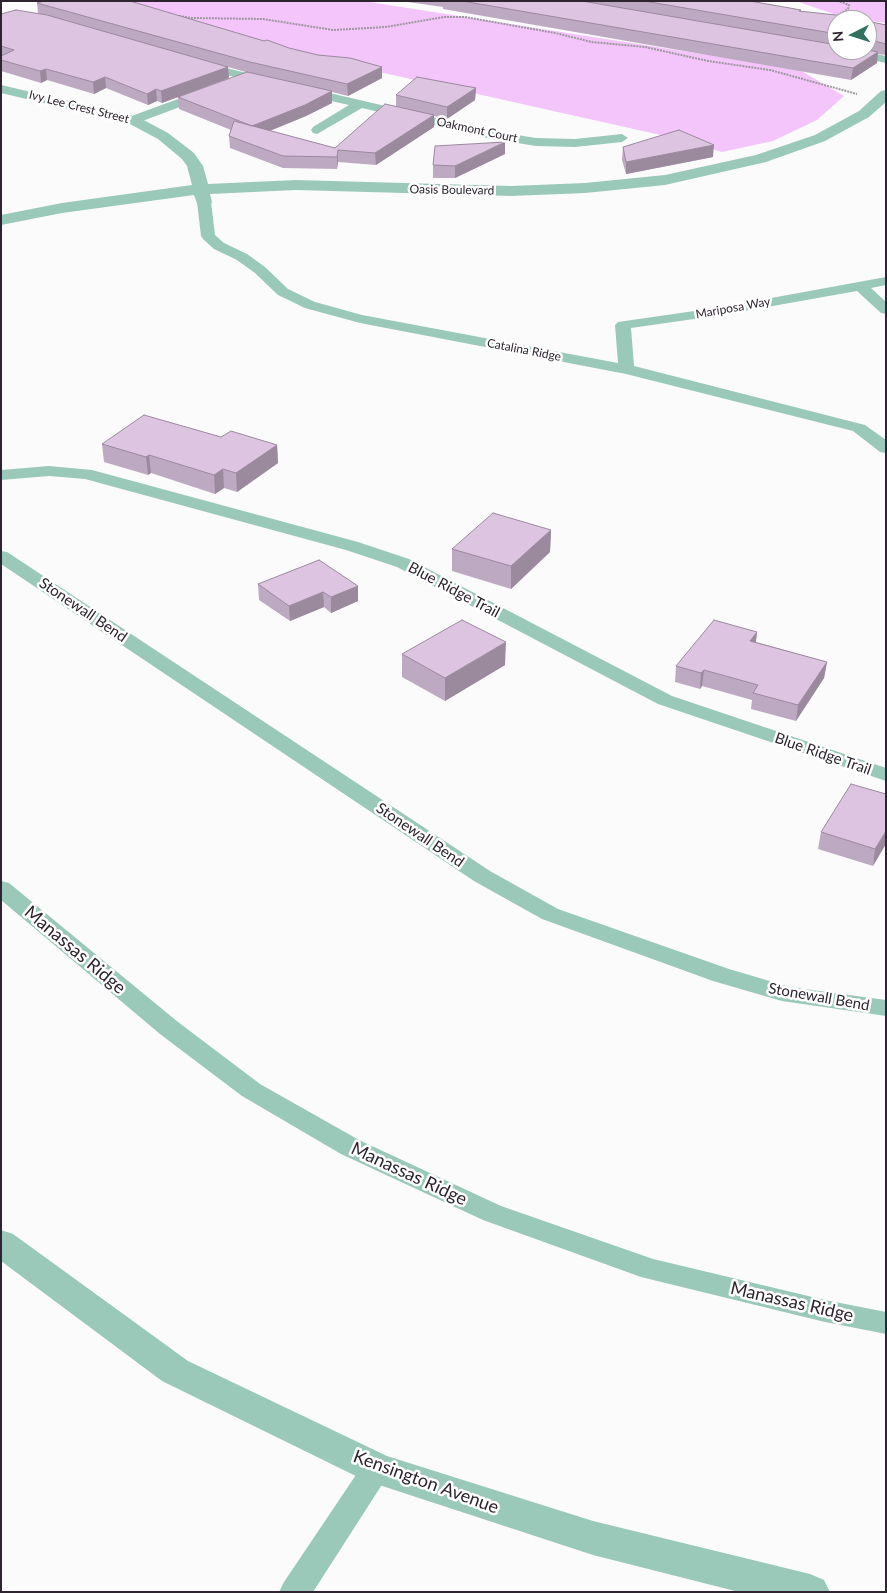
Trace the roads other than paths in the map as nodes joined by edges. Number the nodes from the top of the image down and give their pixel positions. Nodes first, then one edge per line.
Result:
1 (191, 62) edge
2 (248, 78) junction
3 (276, 84) edge
4 (1, 89) edge
5 (294, 89) edge
6 (886, 94) edge
7 (360, 104) junction
8 (132, 120) junction
9 (317, 130) dead end
10 (622, 138) dead end
11 (838, 146) dead end
12 (203, 195) junction
13 (1, 220) edge
14 (1, 232) edge
15 (886, 281) edge
16 (861, 286) junction
17 (886, 310) edge
18 (626, 369) junction
19 (878, 434) edge
20 (886, 448) edge
21 (1, 475) edge
22 (1, 556) edge
23 (886, 775) edge
24 (1, 888) edge
25 (886, 1008) edge
26 (1, 1243) edge
27 (886, 1323) edge
28 (377, 1469) junction
29 (295, 1592) edge
30 (810, 1592) edge

1 - 2 street
2 - 3 street
2 - 8 street
4 - 8 street, Ivy Lee Crest Street
5 - 7 street, Oakmont Court
6 - 12 street, Oasis Boulevard
7 - 9 street
7 - 10 street, Oakmont Court
8 - 12 street, Ivy Lee Crest Street
11 - 12 street, Oasis Boulevard
12 - 13 street, Oasis Boulevard
12 - 14 street, Oasis Boulevard
12 - 18 street, Catalina Ridge
15 - 16 street, Mariposa Way
16 - 17 street
16 - 18 street, Mariposa Way
18 - 19 street, Catalina Ridge
19 - 20 street, Catalina Ridge
21 - 23 street, Blue Ridge Trail
22 - 25 street, Stonewall Bend
24 - 27 street, Manassas Ridge
26 - 28 street, Kensington Avenue
28 - 29 street
28 - 30 street, Kensington Avenue

